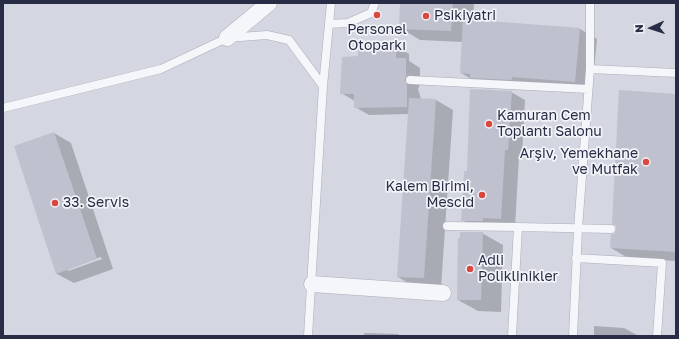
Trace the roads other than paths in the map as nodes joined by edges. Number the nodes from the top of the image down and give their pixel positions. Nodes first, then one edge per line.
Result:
1 (269, 3) edge
2 (331, 3) edge
3 (375, 3) edge
4 (590, 3) edge
5 (329, 24) junction
6 (227, 38) junction
7 (590, 69) junction
8 (676, 73) edge
9 (410, 80) dead end
10 (323, 86) junction
11 (588, 89) junction
12 (3, 108) edge
13 (447, 226) dead end
14 (518, 227) junction
15 (578, 229) junction
16 (611, 229) dead end
17 (576, 258) junction
18 (312, 284) junction
19 (443, 293) dead end
20 (308, 336) edge
21 (512, 336) edge
22 (573, 336) edge
23 (657, 336) edge

1 - 6 street
2 - 5 lane
3 - 5 lane
4 - 7 lane
5 - 10 lane
6 - 10 lane
6 - 12 lane
7 - 8 lane
7 - 11 lane
9 - 11 lane
10 - 18 lane
11 - 15 lane
13 - 14 lane
14 - 15 lane
14 - 21 lane
15 - 16 lane
15 - 17 lane
17 - 22 lane
17 - 23 lane
18 - 19 street
18 - 20 lane

